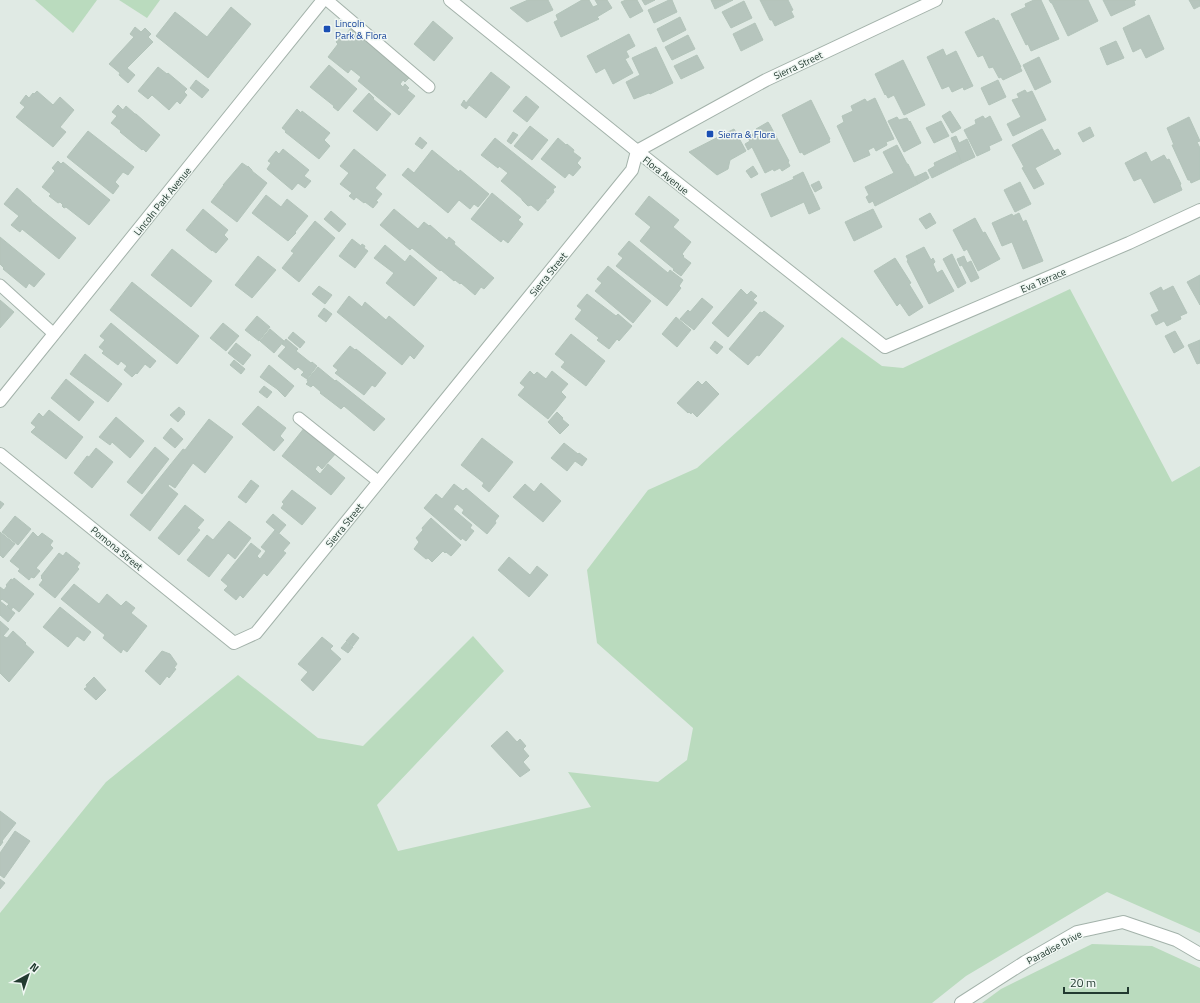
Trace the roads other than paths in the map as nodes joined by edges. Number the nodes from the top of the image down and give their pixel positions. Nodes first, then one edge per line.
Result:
1 (323, 0) edge
2 (327, 0) edge
3 (450, 0) edge
4 (936, 0) edge
5 (429, 88) dead end
6 (637, 151) junction
7 (1200, 210) edge
8 (0, 285) edge
9 (54, 334) junction
10 (885, 347) joint
11 (0, 401) edge
12 (299, 418) dead end
13 (0, 454) edge
14 (379, 482) junction
15 (234, 643) joint
16 (1200, 954) edge
17 (961, 1003) edge

1 - 9 street, Lincoln Park Avenue
2 - 5 lane
3 - 6 street, Flora Avenue
4 - 6 street, Sierra Street
6 - 10 street, Flora Avenue
6 - 14 street, Sierra Street
7 - 10 street, Eva Terrace
8 - 9 lane
9 - 11 street, Lincoln Park Avenue
12 - 14 lane
13 - 15 street, Pomona Street
14 - 15 street, Sierra Street
16 - 17 street, Paradise Drive

